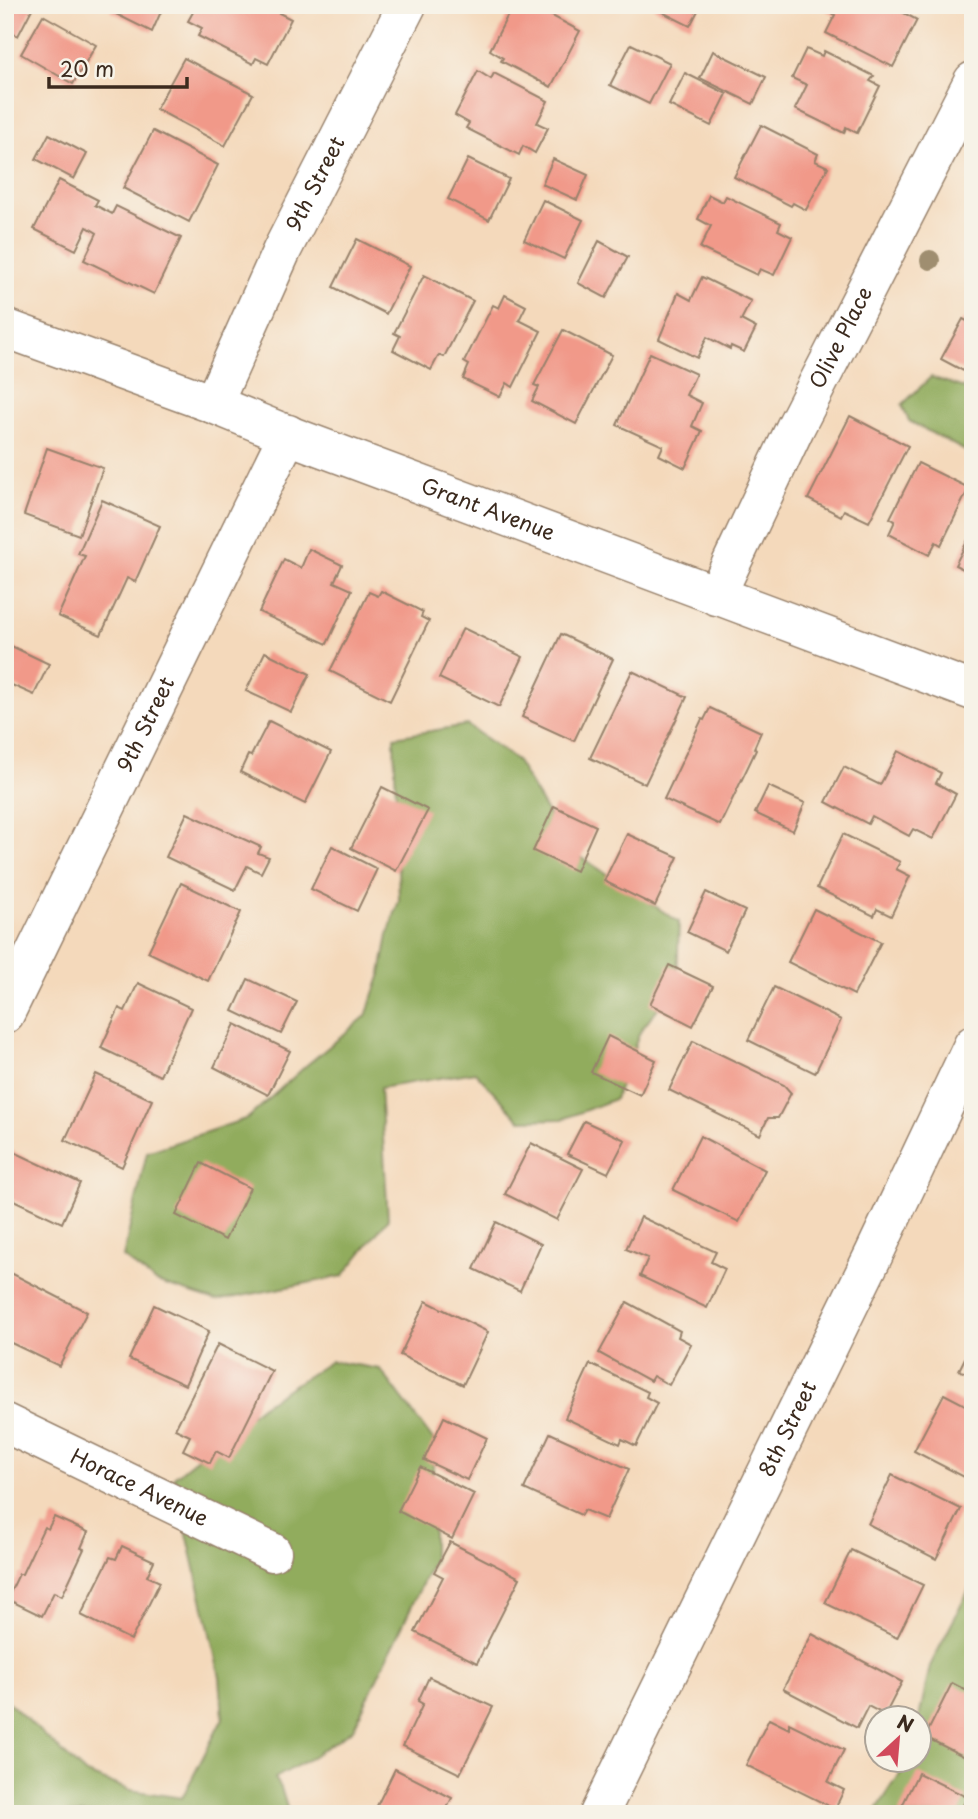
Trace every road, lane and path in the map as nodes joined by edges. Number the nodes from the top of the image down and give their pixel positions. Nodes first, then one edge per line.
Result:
1 (407, 5) edge
2 (973, 81) edge
3 (5, 328) edge
4 (213, 404) junction
5 (288, 434) junction
6 (716, 596) junction
7 (973, 691) edge
8 (5, 1014) edge
9 (973, 1045) edge
10 (5, 1423) edge
11 (272, 1552) dead end
12 (599, 1814) edge

1 - 4 street, 9th Street
2 - 6 street, Olive Place
3 - 4 street, Grant Avenue
4 - 5 street, Grant Avenue
5 - 6 street, Grant Avenue
5 - 8 street, 9th Street
6 - 7 street, Grant Avenue
9 - 12 street, 8th Street
10 - 11 street, Horace Avenue

